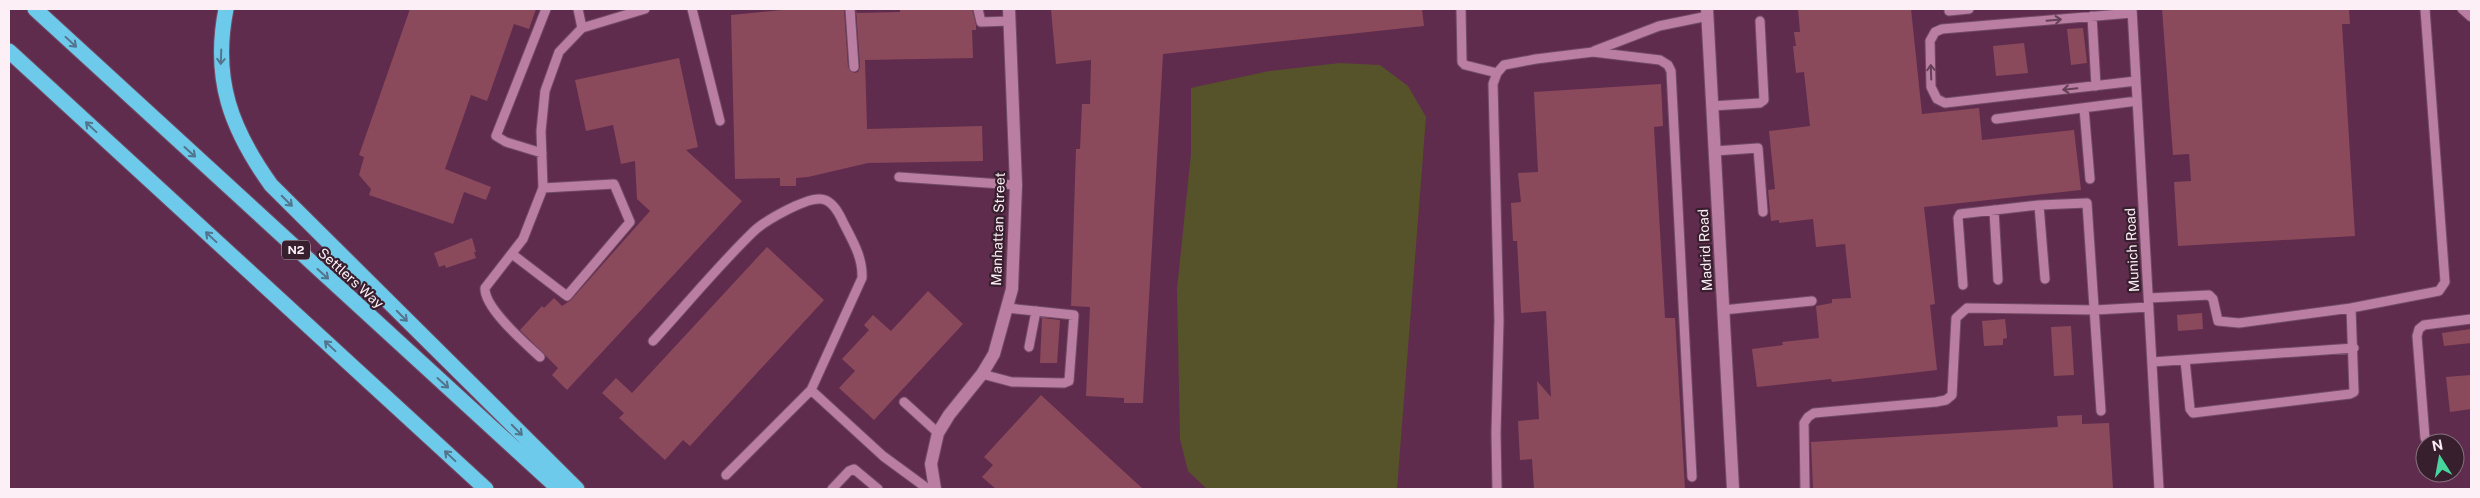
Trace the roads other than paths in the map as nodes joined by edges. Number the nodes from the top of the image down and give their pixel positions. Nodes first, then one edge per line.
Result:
1 (35, 9) edge
2 (226, 9) edge
3 (546, 9) edge
4 (578, 9) edge
5 (644, 9) edge
6 (692, 9) edge
7 (850, 9) edge
8 (978, 9) edge
9 (1461, 9) edge
10 (1969, 9) edge
11 (2425, 9) edge
12 (2462, 9) edge
13 (1949, 11) dead end
14 (2132, 11) edge
15 (1708, 12) edge
16 (1009, 15) edge
17 (2092, 16) junction
18 (2471, 17) edge
19 (1760, 21) dead end
20 (582, 28) junction
21 (9, 51) edge
22 (1594, 52) junction
23 (854, 66) dead end
24 (1497, 73) junction
25 (2136, 81) junction
26 (2096, 86) junction
27 (2137, 101) junction
28 (1712, 106) junction
29 (2084, 108) junction
30 (1996, 119) dead end
31 (720, 120) dead end
32 (1715, 151) junction
33 (542, 153) junction
34 (899, 177) dead end
35 (2090, 179) dead end
36 (1016, 185) junction
37 (543, 188) junction
38 (2039, 205) junction
39 (1994, 210) junction
40 (1763, 212) dead end
41 (512, 254) junction
42 (2045, 279) dead end
43 (1998, 280) dead end
44 (1963, 284) dead end
45 (1812, 301) dead end
46 (2149, 303) junction
47 (1006, 308) junction
48 (2351, 308) junction
49 (1036, 310) junction
50 (1723, 310) junction
51 (2095, 310) junction
52 (2471, 319) edge
53 (653, 341) dead end
54 (1029, 348) dead end
55 (2354, 348) junction
56 (540, 357) dead end
57 (2185, 360) junction
58 (2152, 362) junction
59 (982, 374) junction
60 (811, 390) junction
61 (904, 402) dead end
62 (2102, 411) dead end
63 (938, 433) junction
64 (2425, 433) edge
65 (726, 475) dead end
66 (1692, 477) dead end
67 (486, 489) edge
68 (559, 489) edge
69 (577, 489) edge
70 (832, 489) edge
71 (878, 489) edge
72 (928, 489) edge
73 (935, 489) edge
74 (1497, 489) edge
75 (1733, 489) edge
76 (1806, 489) edge
77 (2159, 489) edge

1 -> 68 highway, Settlers Way / N2
2 -> 69 highway
3 - 33 lane
4 - 20 lane
5 - 20 lane
6 - 31 lane
7 - 23 lane
8 - 16 lane
9 - 24 lane
10 - 13 lane
11 - 48 lane
12 - 18 lane
14 - 17 lane
14 - 25 lane, Munich Road
15 - 22 lane
15 - 28 street, Madrid Road
16 - 36 street, Manhattan Street
17 - 26 lane
26 -> 17 lane
19 - 28 lane
20 - 33 lane
67 -> 21 highway
22 - 24 lane
22 - 66 lane
24 - 74 lane
25 - 26 lane
25 - 27 lane, Munich Road
27 - 29 lane
27 - 46 lane, Munich Road
28 - 32 street, Madrid Road
29 - 30 lane
29 - 35 lane
32 - 40 lane
32 - 50 street, Madrid Road
33 - 37 lane
34 - 36 lane
36 - 47 street, Manhattan Street
37 - 41 lane
37 - 41 lane
38 - 39 lane
38 - 42 lane
38 - 51 lane
39 - 43 lane
39 - 44 lane
41 - 56 lane
45 - 50 lane
46 - 48 lane
46 - 51 lane
46 - 58 lane, Munich Road
47 - 49 lane
47 - 59 street, Manhattan Street
48 - 55 lane
49 - 54 lane
49 - 59 lane
50 - 75 street, Madrid Road
51 - 62 lane
51 - 76 lane
52 - 64 lane
53 - 60 lane
55 - 57 lane
55 - 57 lane
57 - 58 lane
58 - 77 lane, Munich Road
59 - 63 street, Manhattan Street
60 - 65 lane
60 - 72 lane
61 - 63 lane
63 - 73 street, Manhattan Street
70 - 71 lane

